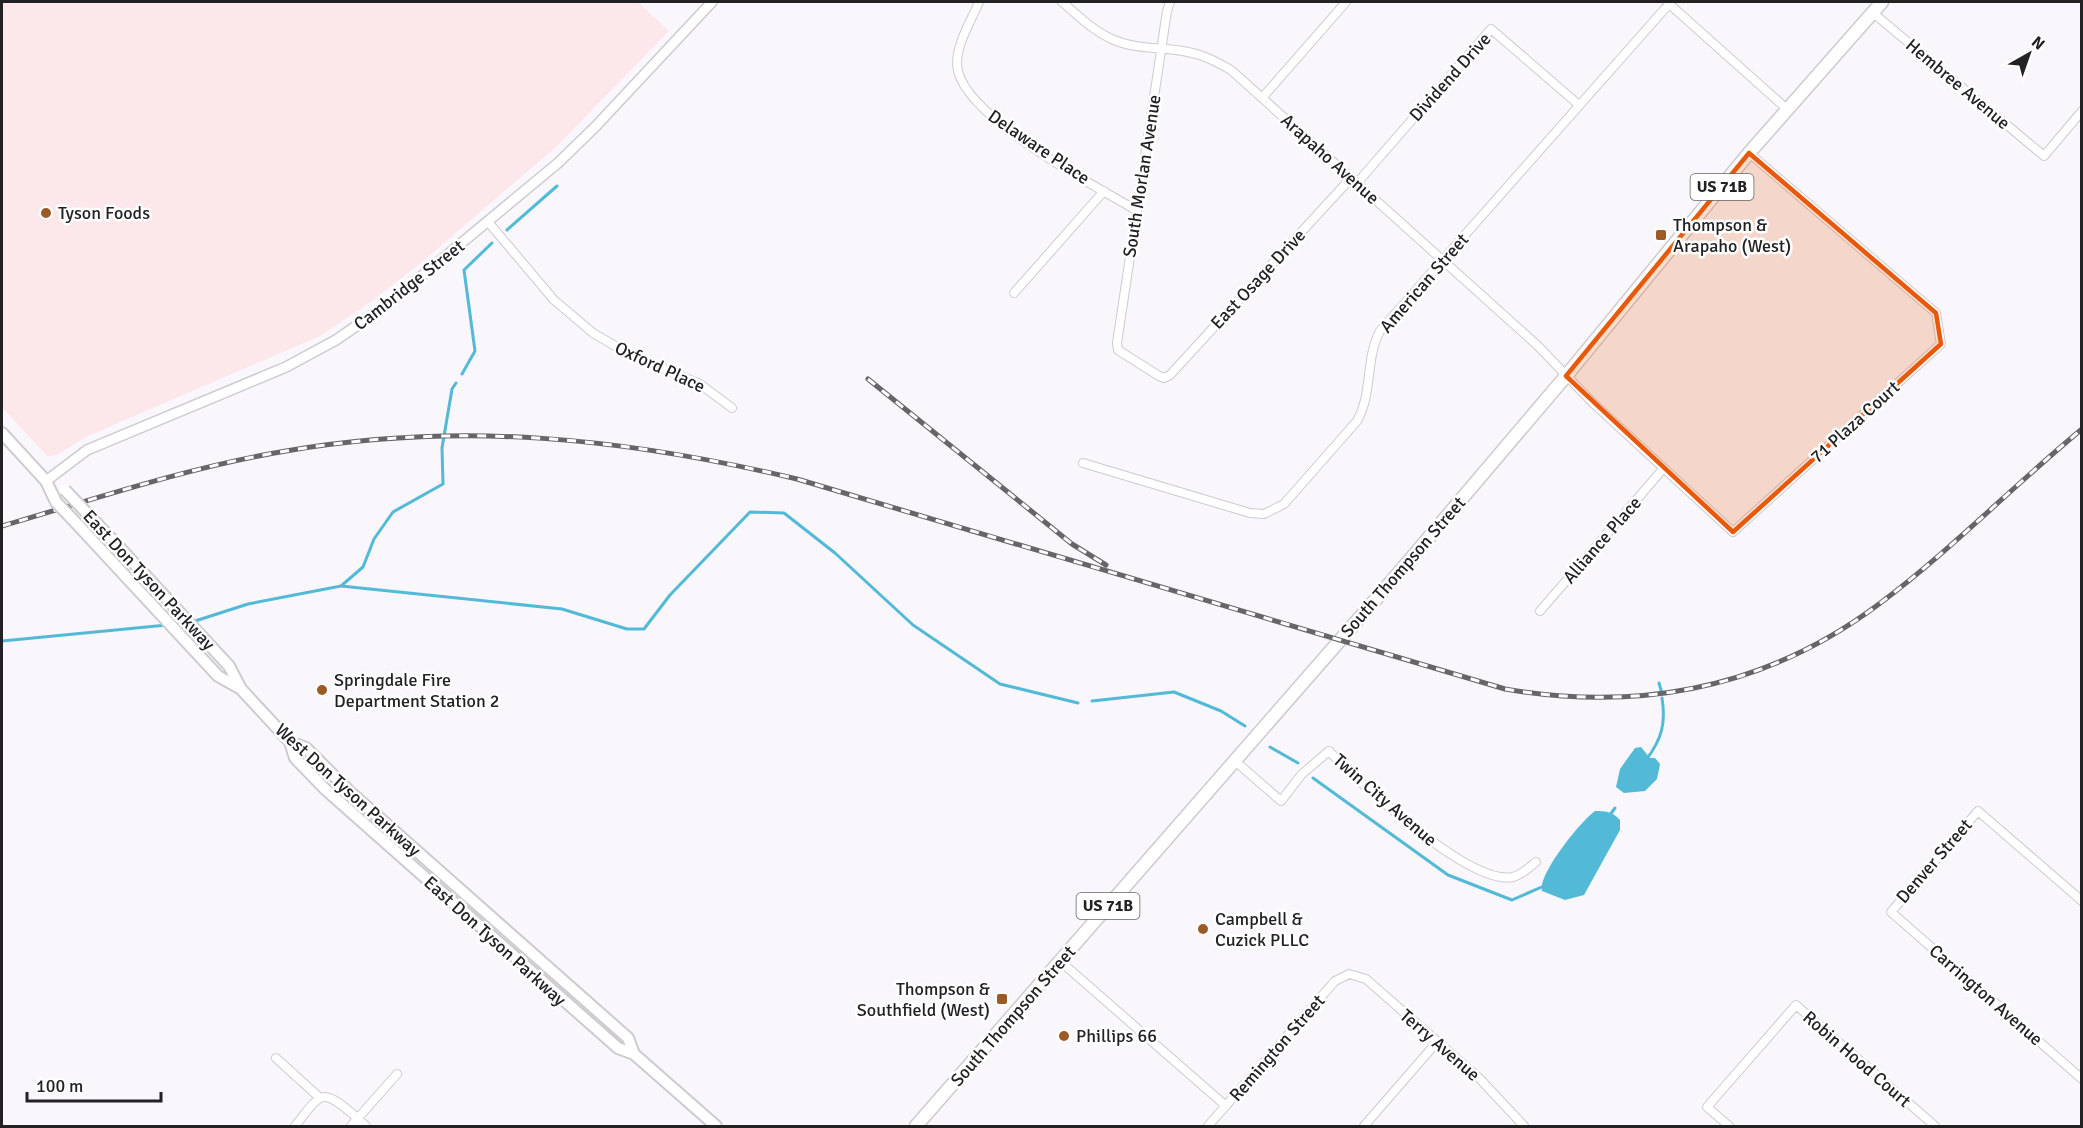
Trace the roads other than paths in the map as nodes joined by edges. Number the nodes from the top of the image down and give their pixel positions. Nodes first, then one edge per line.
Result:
1 (712, 2) edge
2 (979, 2) edge
3 (1062, 2) edge
4 (1170, 2) edge
5 (1346, 2) edge
6 (1881, 2) edge
7 (1668, 3) edge
8 (1872, 12) junction
9 (1161, 49) junction
10 (1262, 98) junction
11 (1579, 105) junction
12 (1788, 110) junction
13 (2082, 111) edge
14 (1749, 153) junction
15 (1354, 181) junction
16 (1104, 191) junction
17 (1136, 210) junction
18 (489, 223) junction
19 (1444, 260) junction
20 (1014, 293) dead end
21 (1118, 350) joint
22 (1566, 376) junction
23 (732, 408) dead end
24 (2, 433) edge
25 (1083, 463) dead end
26 (1663, 469) junction
27 (46, 481) junction
28 (1540, 611) dead end
29 (241, 689) junction
30 (1235, 761) junction
31 (1536, 862) dead end
32 (2082, 901) edge
33 (1891, 912) joint
34 (1060, 962) junction
35 (1349, 974) joint
36 (1437, 1042) junction
37 (276, 1058) dead end
38 (397, 1074) dead end
39 (2082, 1079) edge
40 (320, 1098) junction
41 (1226, 1106) junction
42 (358, 1119) junction
43 (295, 1126) edge
44 (351, 1126) edge
45 (366, 1126) edge
46 (716, 1126) edge
47 (916, 1126) edge
48 (1208, 1126) edge
49 (1364, 1126) edge
50 (1524, 1126) edge
51 (1729, 1126) edge
52 (1935, 1126) edge

1 - 18 street, Cambridge Street
2 - 16 street, Delaware Place
3 - 9 street, Arapaho Avenue
4 - 9 street, South Morlan Avenue
5 - 10 street
6 - 8 highway, South Thompson Street / US 71B
7 - 11 street, American Street
7 - 12 street
8 - 12 highway, South Thompson Street / US 71B
8 - 13 street, Hembree Avenue
9 - 10 street, Arapaho Avenue
9 - 17 street, South Morlan Avenue
10 - 15 street, Arapaho Avenue
11 - 15 street, Dividend Drive
11 - 19 street, American Street
12 - 14 highway, South Thompson Street / US 71B
14 - 22 highway, South Thompson Street / US 71B
14 - 26 street, 71 Plaza Court
15 - 19 street, Arapaho Avenue
15 - 21 street, East Osage Drive
16 - 17 street, Delaware Place
16 - 20 street
17 - 21 street, South Morlan Avenue
18 - 23 street, Oxford Place
18 - 27 street, Cambridge Street
19 - 22 street, Arapaho Avenue
19 - 25 street, American Street
22 - 26 street, 71 Plaza Court
22 - 30 highway, South Thompson Street / US 71B
24 - 27 main road, West Don Tyson Parkway
26 - 28 street, Alliance Place
27 - 29 main road, West Don Tyson Parkway, bridge
27 - 29 main road, East Don Tyson Parkway, bridge
29 - 46 main road, West Don Tyson Parkway
30 - 31 street, Twin City Avenue
30 - 34 highway, South Thompson Street / US 71B
32 - 33 street, Denver Street
33 - 39 street, Carrington Avenue
34 - 41 street
34 - 47 highway, South Thompson Street / US 71B
35 - 36 street, Terry Avenue
35 - 41 street, Remington Street
36 - 49 street
36 - 50 street, Terry Avenue
37 - 40 street
38 - 42 street
40 - 42 street
40 - 43 street
41 - 48 street, Remington Street
42 - 44 street
42 - 45 street
51 - 52 street, Robin Hood Court

